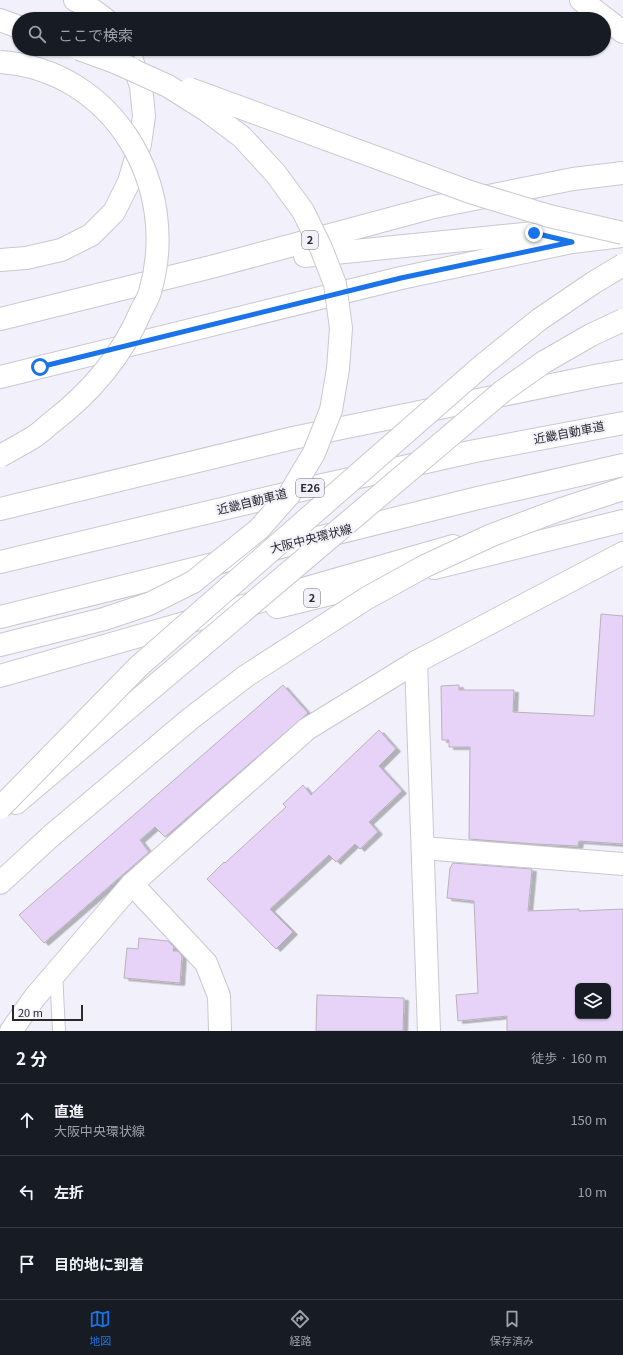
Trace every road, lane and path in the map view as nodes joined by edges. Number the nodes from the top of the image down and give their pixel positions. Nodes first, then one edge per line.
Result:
1 (76, 0) edge
2 (581, 0) edge
3 (96, 12) edge
4 (597, 12) edge
5 (0, 20) edge
6 (611, 23) edge
7 (12, 24) edge
8 (623, 32) edge
9 (123, 56) edge
10 (0, 62) edge
11 (623, 173) edge
12 (623, 233) edge
13 (623, 236) edge
14 (572, 242) junction
15 (0, 260) edge
16 (623, 265) edge
17 (215, 266) junction
18 (0, 319) edge
19 (623, 320) edge
20 (623, 372) edge
21 (0, 377) edge
22 (623, 423) edge
23 (0, 456) edge
24 (623, 465) edge
25 (623, 489) edge
26 (0, 509) edge
27 (623, 521) edge
28 (492, 535) junction
29 (623, 553) edge
30 (0, 562) edge
31 (0, 617) edge
32 (0, 645) edge
33 (416, 662) junction
34 (0, 676) edge
35 (0, 808) edge
36 (0, 817) edge
37 (423, 848) junction
38 (623, 864) edge
39 (0, 883) edge
40 (132, 884) junction
41 (56, 972) junction
42 (11, 1031) edge
43 (59, 1031) edge
44 (220, 1031) edge
45 (429, 1031) edge

1 - 3 main road
2 - 4 main road
5 - 7 main road
6 - 8 main road
9 - 12 main road, bridge
9 - 15 main road, bridge
9 - 32 main road, bridge
10 - 23 main road, bridge
11 - 17 main road, 2
13 - 14 main road
14 - 17 main road
14 - 21 main road
16 - 35 main road, bridge
17 - 18 main road, 2
19 - 36 main road, bridge
20 - 26 main road, bridge
22 - 30 main road, 近畿自動車道 / E26, bridge
24 - 31 main road, 大阪中央環状線
25 - 28 main road, bridge
27 - 34 main road, 2
28 - 34 main road, bridge
28 - 39 main road, bridge
29 - 33 main road
33 - 37 main road
33 - 40 main road
37 - 38 main road
37 - 45 main road
40 - 41 main road
40 - 44 main road
41 - 42 main road
41 - 43 lane

